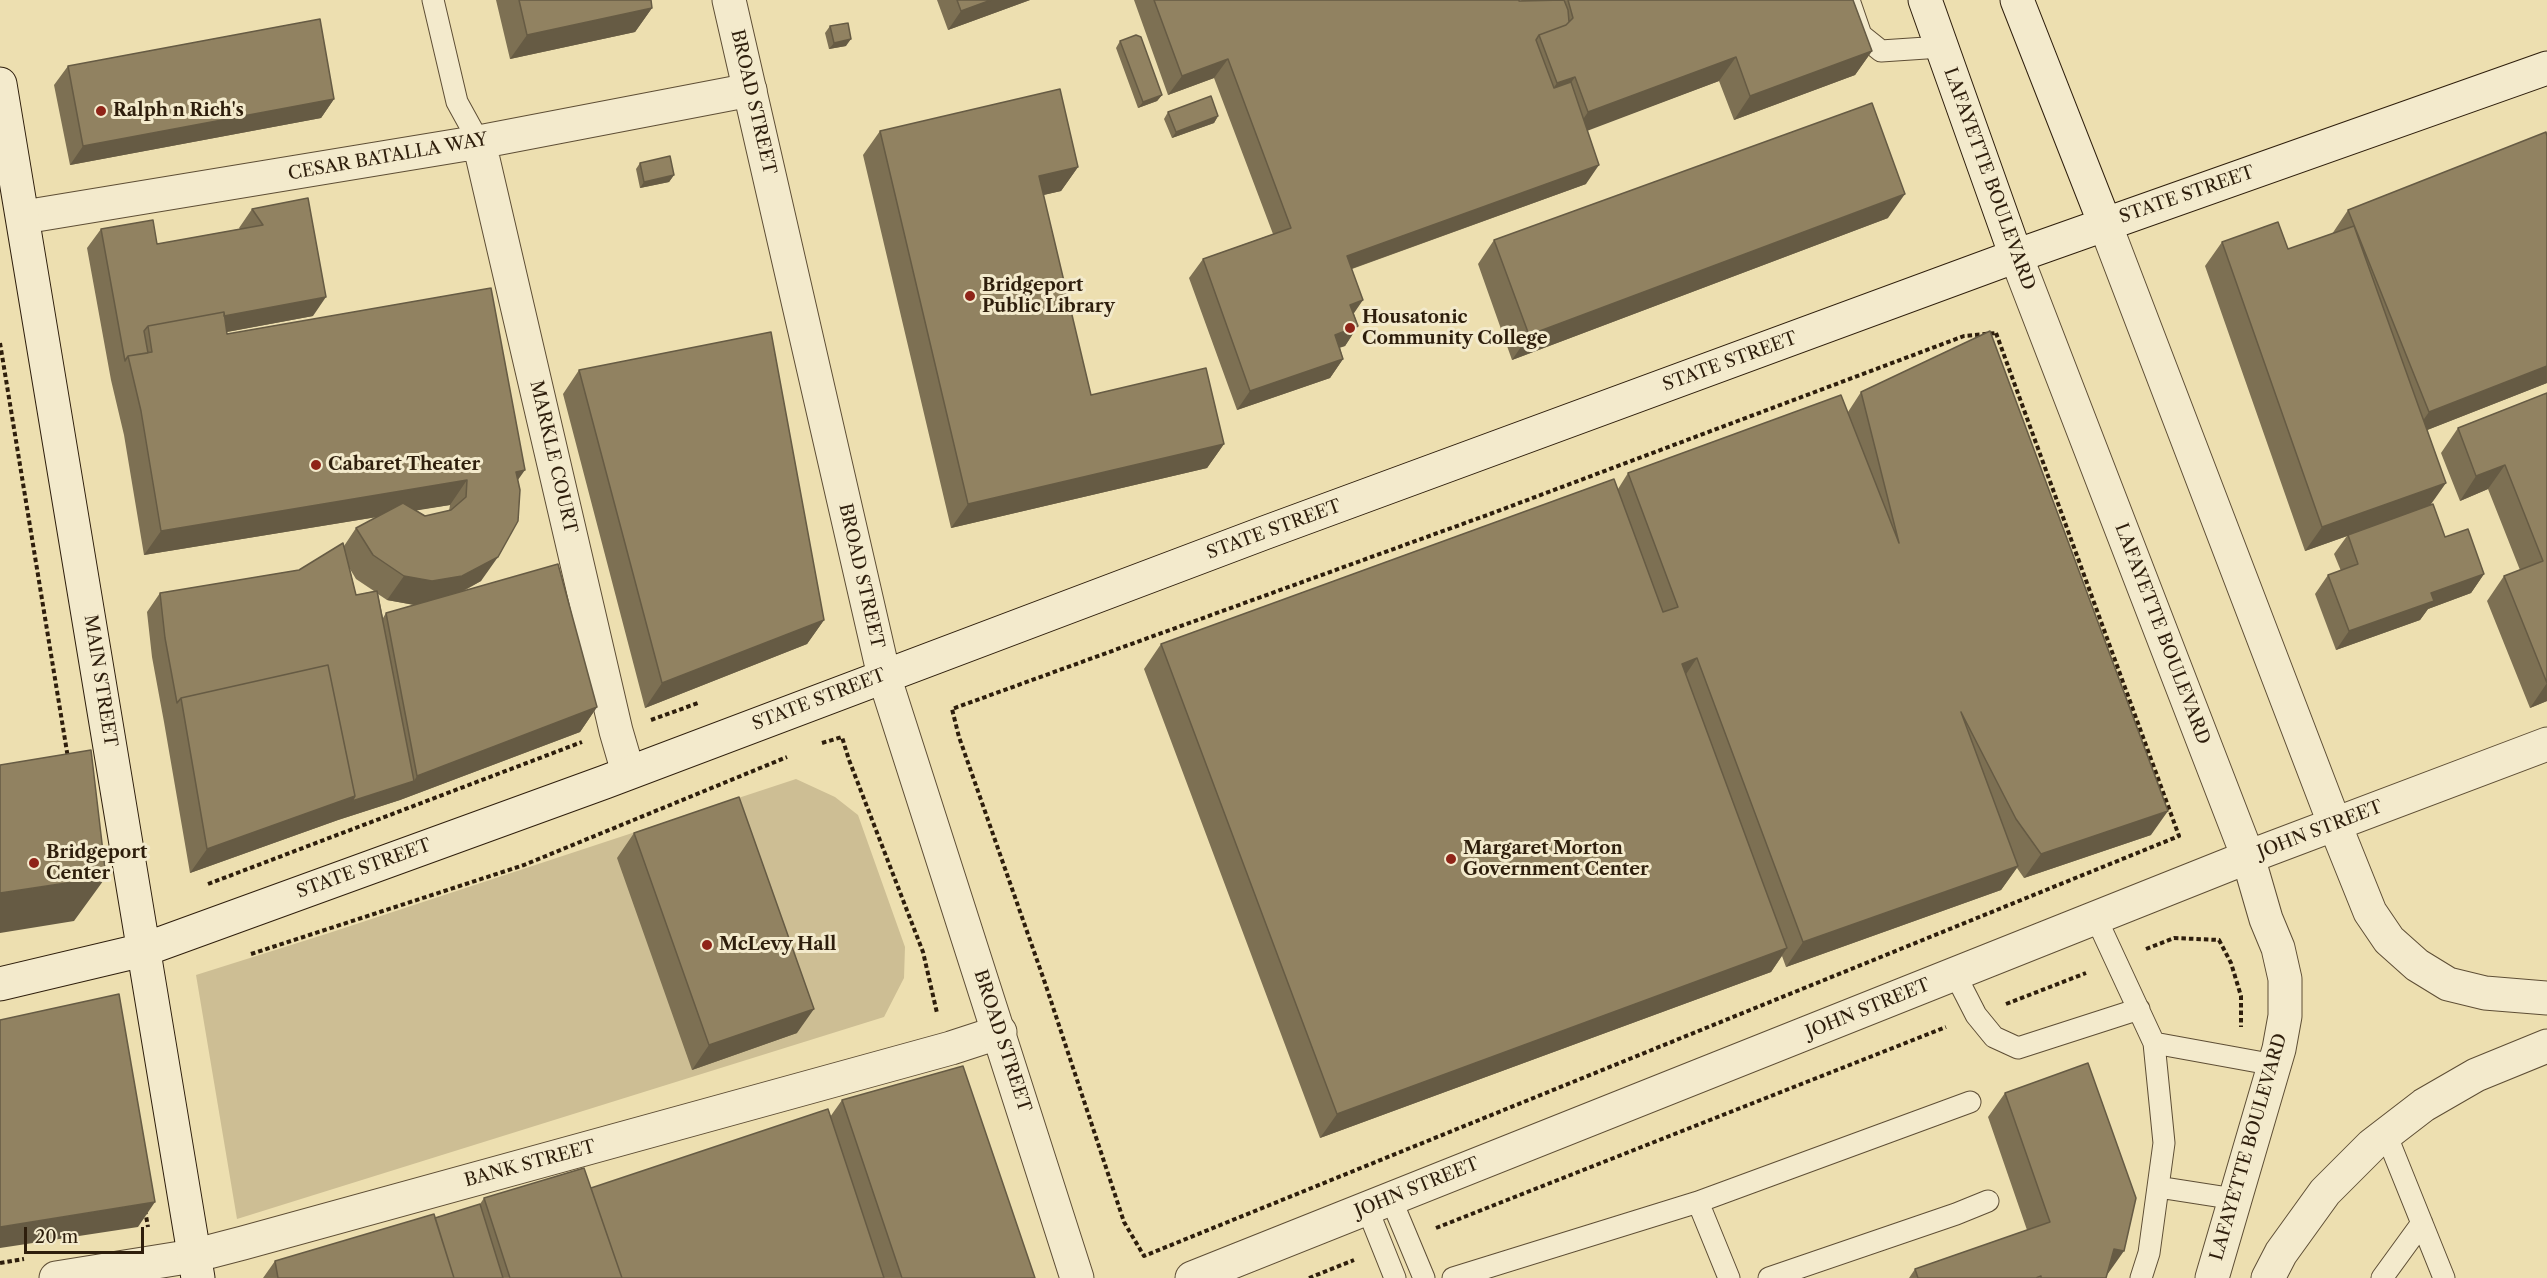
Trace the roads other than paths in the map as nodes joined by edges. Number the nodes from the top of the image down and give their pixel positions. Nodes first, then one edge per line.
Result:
1 (433, 0) edge
2 (729, 0) edge
3 (1849, 0) edge
4 (1925, 0) edge
5 (2017, 0) edge
6 (1941, 46) junction
7 (2546, 72) edge
8 (0, 84) edge
9 (750, 90) junction
10 (479, 142) junction
11 (24, 217) junction
12 (2105, 224) junction
13 (2016, 256) junction
14 (884, 676) junction
15 (2547, 744) edge
16 (628, 772) junction
17 (2334, 825) junction
18 (2248, 857) junction
19 (2096, 918) junction
20 (143, 950) junction
21 (1955, 974) junction
22 (0, 984) edge
23 (2547, 998) edge
24 (2139, 1009) junction
25 (1000, 1032) junction
26 (2154, 1043) junction
27 (2547, 1046) edge
28 (2275, 1065) junction
29 (1970, 1102) dead end
30 (2386, 1134) junction
31 (2158, 1187) junction
32 (2235, 1199) junction
33 (1988, 1201) dead end
34 (1698, 1202) junction
35 (1379, 1203) junction
36 (2422, 1223) junction
37 (195, 1267) edge
38 (56, 1278) edge
39 (1077, 1278) edge
40 (1192, 1278) edge
41 (1395, 1278) edge
42 (1424, 1278) edge
43 (1453, 1278) edge
44 (1729, 1278) edge
45 (1769, 1278) edge
46 (2141, 1278) edge
47 (2212, 1278) edge
48 (2268, 1278) edge
49 (2382, 1278) edge
50 (2444, 1278) edge

1 - 10 lane
2 - 9 street, BROAD STREET
3 - 6 lane
4 - 6 street, LAFAYETTE BOULEVARD
5 - 12 street
6 - 13 street, LAFAYETTE BOULEVARD
7 - 12 street, STATE STREET
8 - 11 street, MAIN STREET
9 - 10 street, CESAR BATALLA WAY
9 - 14 street, BROAD STREET
10 - 11 street, CESAR BATALLA WAY
10 - 16 street, MARKLE COURT
11 - 20 street, MAIN STREET
12 - 13 street, STATE STREET
12 - 17 street
13 - 14 street, STATE STREET
13 - 18 street, LAFAYETTE BOULEVARD
14 - 16 street, STATE STREET
14 - 25 street, BROAD STREET
15 - 17 street, JOHN STREET
16 - 20 street, STATE STREET
17 - 18 street, JOHN STREET
17 - 23 street
18 - 19 street, JOHN STREET
18 - 28 street, LAFAYETTE BOULEVARD
19 - 21 street, JOHN STREET
19 - 24 lane
20 - 22 street, STATE STREET
20 - 37 street, MAIN STREET
21 - 24 lane
21 - 35 street, JOHN STREET
24 - 26 lane
25 - 37 street, BANK STREET
25 - 39 street, BROAD STREET
26 - 28 lane
26 - 31 lane
27 - 30 street
28 - 32 street, LAFAYETTE BOULEVARD
29 - 34 lane
30 - 36 lane
30 - 48 street
31 - 32 lane
31 - 46 lane
32 - 47 street, LAFAYETTE BOULEVARD
33 - 45 lane
34 - 43 lane
34 - 44 lane
35 - 40 street, JOHN STREET
35 - 41 lane
35 - 42 lane
36 - 49 lane
36 - 50 lane
37 - 38 street, BANK STREET

